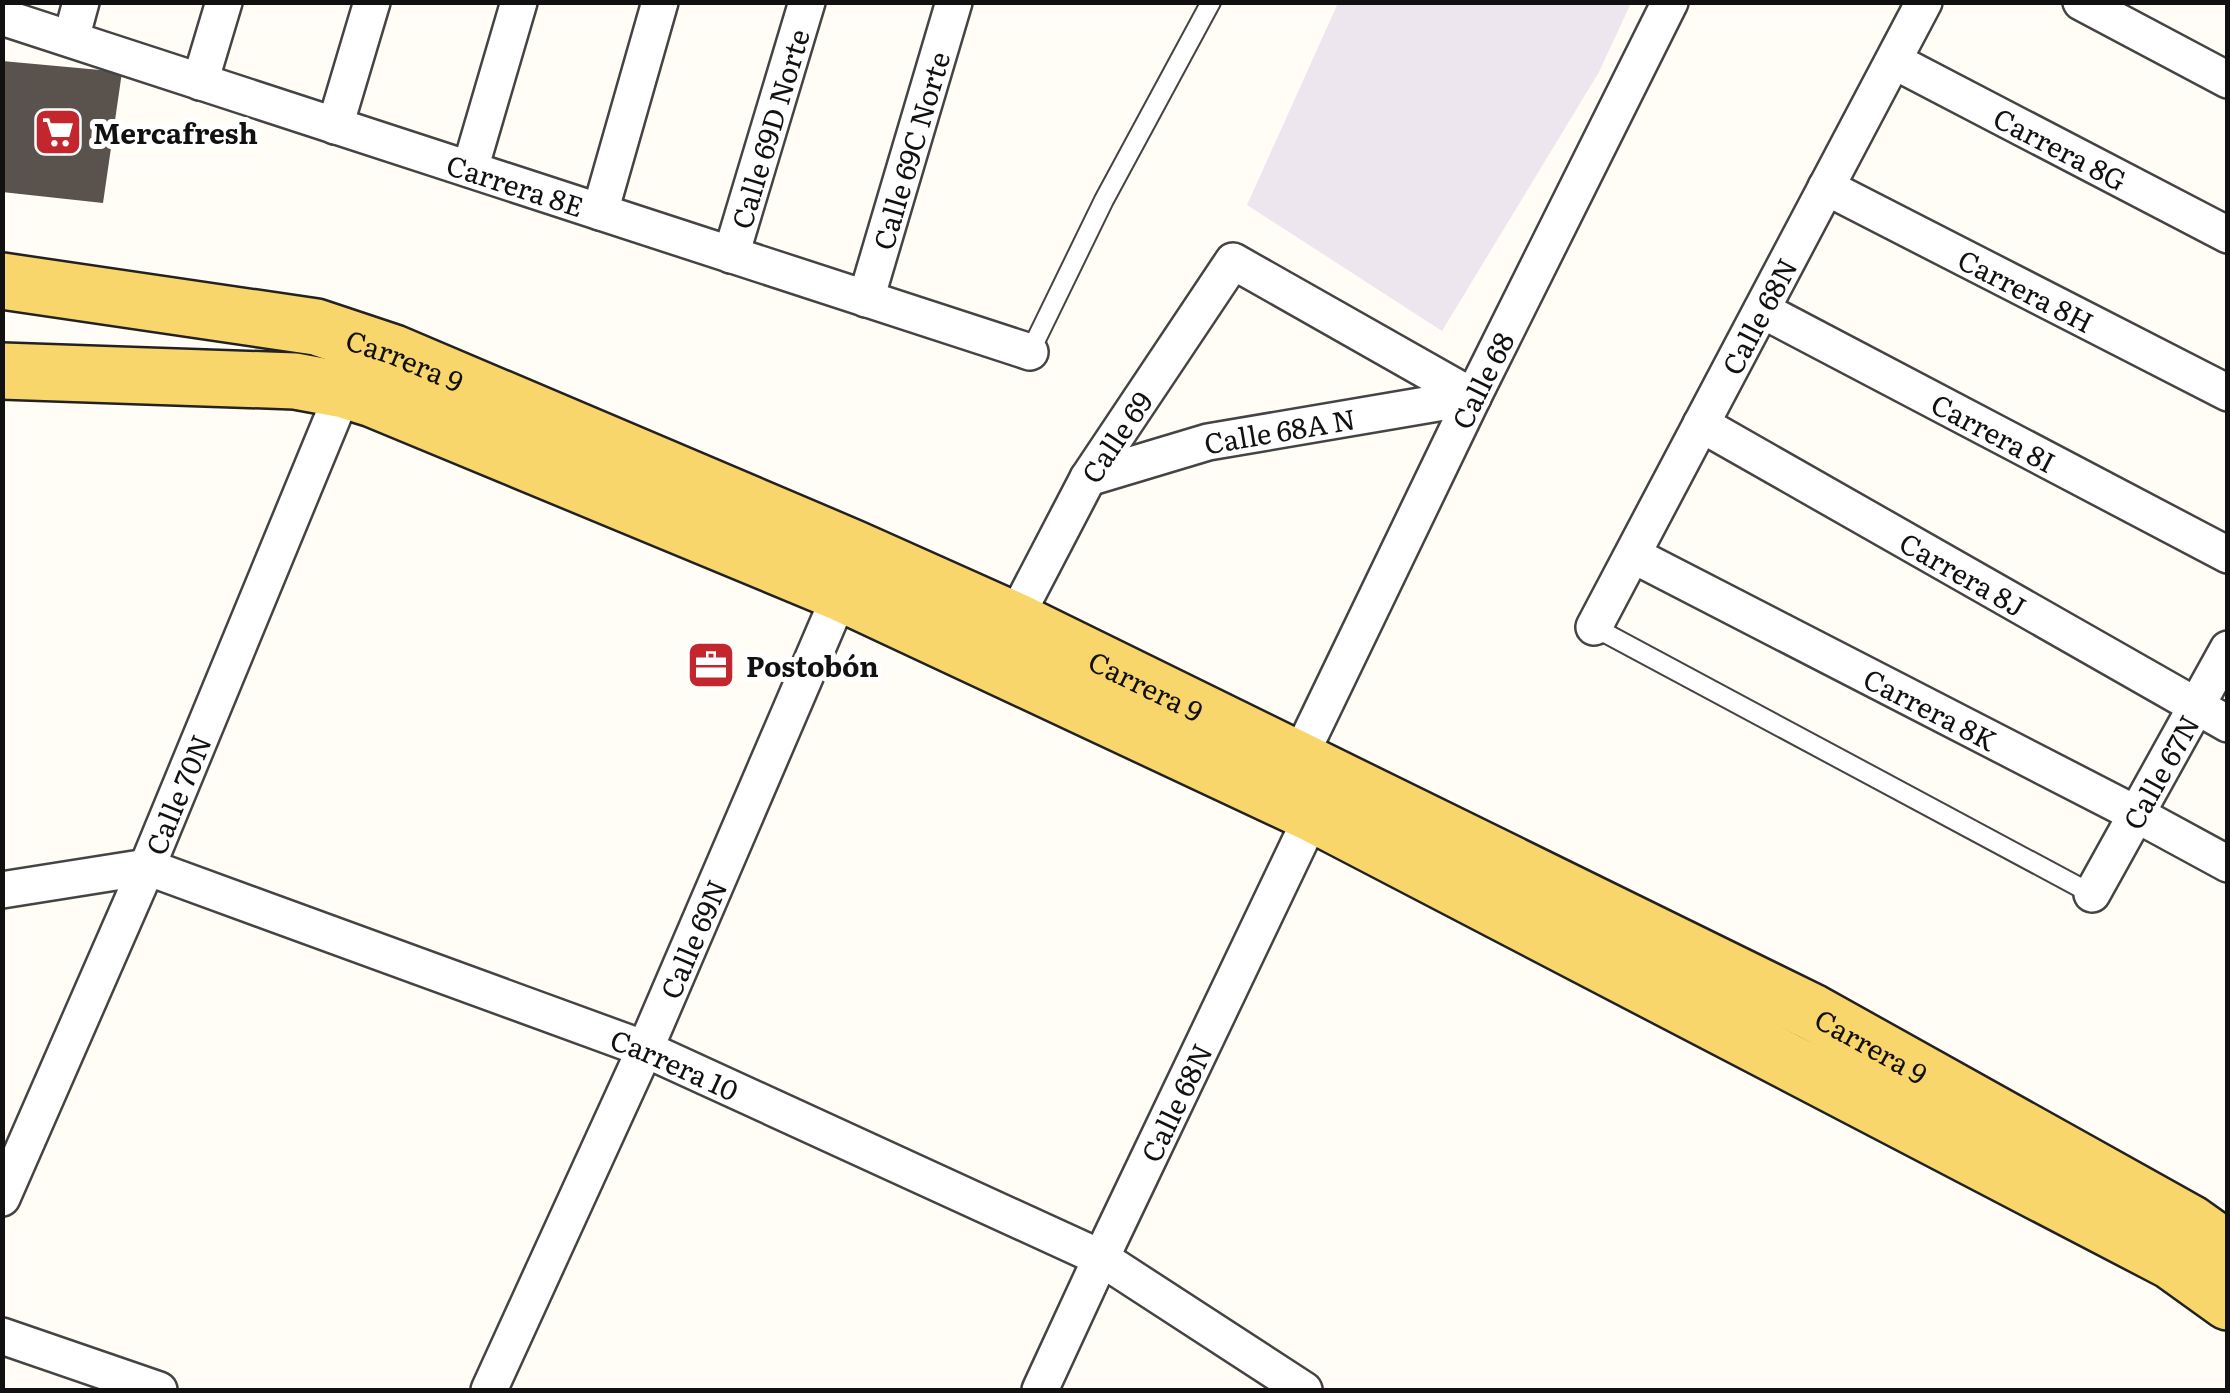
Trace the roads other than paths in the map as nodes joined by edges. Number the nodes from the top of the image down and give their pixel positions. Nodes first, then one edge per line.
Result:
1 (82, 2) edge
2 (224, 2) edge
3 (372, 2) edge
4 (520, 2) edge
5 (660, 2) edge
6 (807, 2) edge
7 (954, 2) edge
8 (1211, 2) edge
9 (1670, 2) edge
10 (1924, 2) edge
11 (2081, 2) edge
12 (2, 17) edge
13 (71, 39) junction
14 (1894, 60) junction
15 (2228, 80) edge
16 (200, 82) junction
17 (335, 126) junction
18 (470, 169) junction
19 (1826, 187) junction
20 (600, 212) junction
21 (2228, 234) edge
22 (731, 255) junction
23 (2, 282) edge
24 (866, 298) junction
25 (1762, 310) junction
26 (1030, 352) joint
27 (2, 372) edge
28 (344, 390) junction
29 (2228, 393) edge
30 (1472, 397) junction
31 (1702, 424) junction
32 (1088, 478) junction
33 (1633, 555) junction
34 (2228, 555) edge
35 (840, 593) junction
36 (1014, 620) junction
37 (1594, 627) joint
38 (2228, 649) edge
39 (2196, 707) junction
40 (2228, 724) edge
41 (1298, 760) junction
42 (1313, 814) junction
43 (2136, 814) junction
44 (2228, 864) edge
45 (146, 868) junction
46 (2, 890) edge
47 (2092, 894) joint
48 (645, 1050) junction
49 (2, 1198) edge
50 (2228, 1250) edge
51 (1101, 1258) junction
52 (2228, 1302) edge
53 (2, 1336) edge
54 (159, 1390) edge
55 (489, 1390) edge
56 (1040, 1390) edge
57 (1304, 1390) edge

1 - 13 street
2 - 16 street
3 - 17 street
4 - 18 street
5 - 20 street
6 - 22 street, Calle 69D Norte
7 - 24 street, Calle 69C Norte
8 - 26 lane
9 - 30 street, Calle 68
10 - 14 street, Calle 68N
11 - 15 street
12 - 13 street, Carrera 8E
13 - 16 street, Carrera 8E
14 - 19 street, Calle 68N
14 - 21 street, Carrera 8G
16 - 17 street, Carrera 8E
17 - 18 street, Carrera 8E
18 - 20 street, Carrera 8E
19 - 25 street, Calle 68N
19 - 29 street, Carrera 8H
20 - 22 street, Carrera 8E
22 - 24 street, Carrera 8E
23 - 36 main road, Carrera 9
24 - 26 street, Carrera 8E
25 - 31 street, Calle 68N
25 - 34 street, Carrera 8I
27 - 28 main road, Carrera 9
28 - 35 main road, Carrera 9
28 - 45 street, Calle 70N
30 - 32 street, Calle 68A N
30 - 32 street, Calle 69
30 - 41 street, Calle 68
31 - 33 street, Calle 68N
31 - 39 street, Carrera 8J
32 - 36 street, Calle 69
33 - 37 street, Calle 68N
33 - 43 street, Carrera 8K
35 - 42 main road, Carrera 9
35 - 48 street, Calle 69N
36 - 41 main road, Carrera 9
37 - 47 lane
38 - 39 street, Calle 67N
39 - 40 street, Carrera 8J
39 - 43 street, Calle 67N
41 - 50 main road, Carrera 9
42 - 51 street, Calle 68N
42 - 52 main road, Carrera 9
43 - 44 street, Carrera 8K
43 - 47 street, Calle 67N
45 - 46 street, Carrera 10
45 - 48 street, Carrera 10
45 - 49 street, Calle 70N
48 - 51 street, Carrera 10
48 - 55 street, Calle 69N
51 - 56 street, Calle 68N
51 - 57 street, Carrera 10
53 - 54 street

